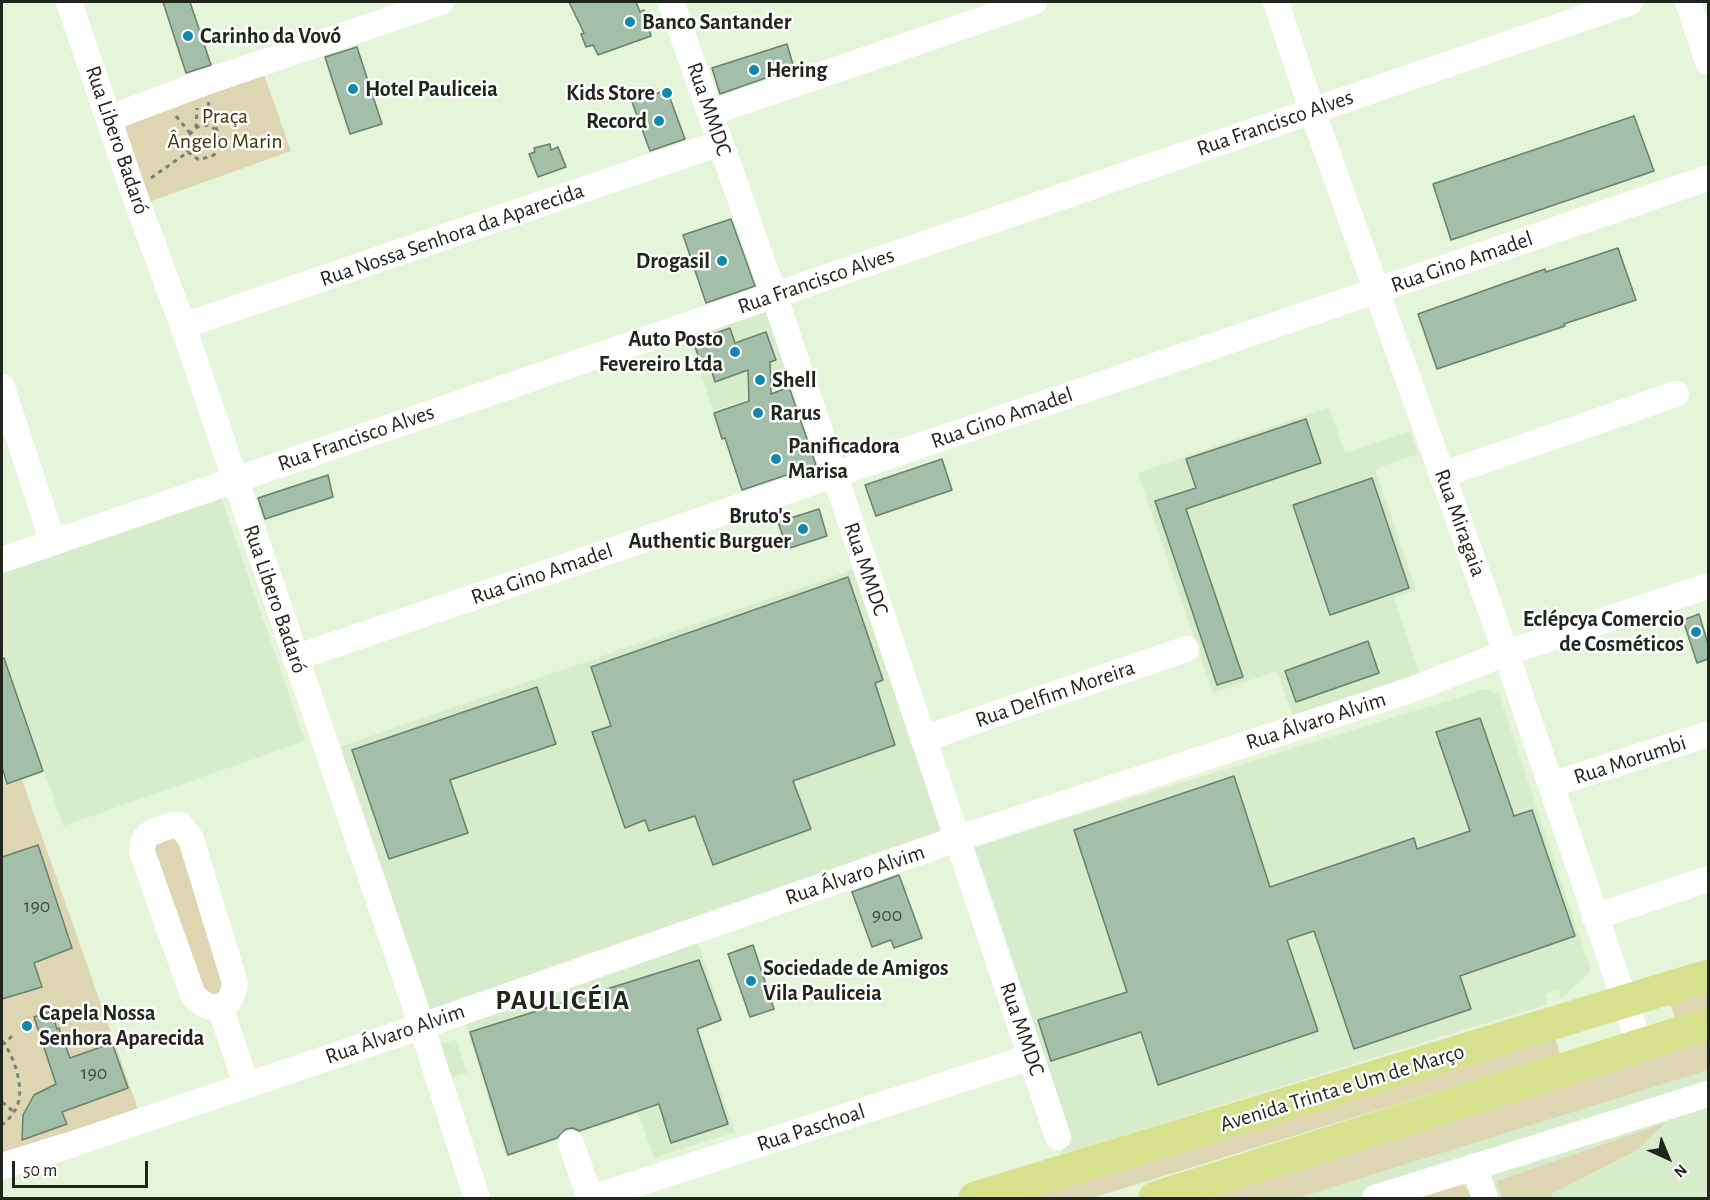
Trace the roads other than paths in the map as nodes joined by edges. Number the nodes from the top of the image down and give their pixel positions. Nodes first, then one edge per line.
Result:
1 (69, 2) edge
2 (441, 2) edge
3 (671, 2) edge
4 (1034, 2) edge
5 (1276, 2) edge
6 (1630, 2) edge
7 (1688, 2) edge
8 (1708, 62) edge
9 (1312, 110) junction
10 (710, 113) junction
11 (110, 118) junction
12 (720, 143) junction
13 (1708, 178) edge
14 (1377, 291) junction
15 (774, 295) junction
16 (183, 326) junction
17 (2, 387) edge
18 (1676, 394) dead end
19 (835, 475) junction
20 (1442, 475) junction
21 (235, 480) junction
22 (53, 542) junction
23 (2, 560) edge
24 (1708, 586) edge
25 (1186, 649) dead end
26 (1506, 653) junction
27 (295, 658) junction
28 (1708, 734) edge
29 (923, 739) junction
30 (1551, 785) junction
31 (957, 839) junction
32 (1708, 879) edge
33 (1595, 917) junction
34 (1708, 976) edge
35 (1625, 1002) junction
36 (220, 1007) junction
37 (1708, 1024) edge
38 (422, 1026) junction
39 (1640, 1046) junction
40 (1031, 1057) junction
41 (246, 1084) junction
42 (1708, 1094) edge
43 (1058, 1137) dead end
44 (571, 1143) dead end
45 (2, 1166) edge
46 (1474, 1167) junction
47 (477, 1198) edge
48 (591, 1198) edge
49 (975, 1198) edge
50 (1155, 1198) edge
51 (1375, 1198) edge
52 (1485, 1198) edge

1 - 11 street, Rua Libero Badaró
2 - 11 street
3 - 10 street, Rua MMDC
4 - 10 street
5 - 9 street, Rua Miragaia
6 - 9 street, Rua Francisco Alves
7 - 8 street
9 - 14 street, Rua Miragaia
9 - 15 street, Rua Francisco Alves
10 - 12 street, Rua MMDC
11 - 16 street, Rua Libero Badaró
12 - 15 street, Rua MMDC
12 - 16 street, Rua Nossa Senhora da Aparecida
13 - 14 street, Rua Gino Amadel
14 - 19 street, Rua Gino Amadel
14 - 20 street, Rua Miragaia
15 - 19 street, Rua MMDC
15 - 21 street, Rua Francisco Alves
16 - 21 street, Rua Libero Badaró
17 - 22 street
18 - 20 street
19 - 27 street, Rua Gino Amadel
19 - 29 street, Rua MMDC
20 - 26 street, Rua Miragaia
21 - 22 street, Rua Francisco Alves
21 - 27 street, Rua Libero Badaró
22 - 23 street, Rua Francisco Alves
24 - 26 street, Rua Álvaro Alvim
25 - 29 street, Rua Delfim Moreira
26 - 30 street, Rua Miragaia
26 - 31 street, Rua Álvaro Alvim
27 - 38 street, Rua Libero Badaró
28 - 30 street, Rua Morumbi
29 - 31 street, Rua MMDC
30 - 33 street, Rua Miragaia
31 - 38 street, Rua Álvaro Alvim
31 - 40 street, Rua MMDC
32 - 33 street
33 - 35 street, Rua Miragaia
34 - 35 main road, Avenida Trinta e Um de Março
35 - 39 street, Rua Miragaia
35 - 49 main road, Avenida Trinta e Um de Março
36 - 36 street
36 - 41 street
37 - 39 main road
38 - 41 street, Rua Álvaro Alvim
38 - 47 street, Rua Libero Badaró
39 - 50 main road
40 - 43 street, Rua MMDC
40 - 48 street, Rua Paschoal
41 - 45 street, Rua Álvaro Alvim
42 - 46 street
44 - 48 street
46 - 51 street
46 - 52 street

